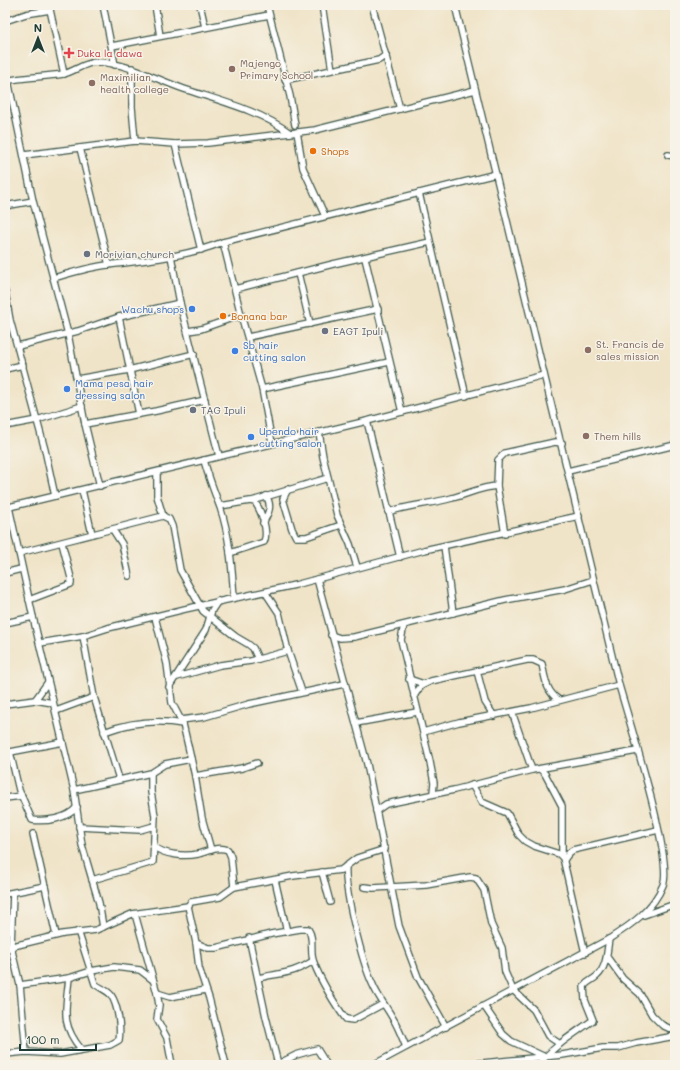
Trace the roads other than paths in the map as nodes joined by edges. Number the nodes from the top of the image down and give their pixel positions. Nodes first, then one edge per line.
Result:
1 (103, 5) edge
2 (155, 5) edge
3 (200, 5) edge
4 (267, 5) edge
5 (322, 5) edge
6 (372, 5) edge
7 (455, 5) edge
8 (50, 7) edge
9 (269, 15) junction
10 (5, 22) edge
11 (205, 27) junction
12 (160, 36) junction
13 (112, 46) junction
14 (386, 55) junction
15 (379, 60) junction
16 (389, 64) junction
17 (115, 65) junction
18 (132, 68) junction
19 (332, 70) junction
20 (64, 74) junction
21 (285, 80) junction
22 (7, 81) edge
23 (475, 90) junction
24 (400, 109) junction
25 (295, 124) dead end
26 (297, 132) junction
27 (290, 133) junction
28 (135, 141) junction
29 (175, 144) junction
30 (80, 148) junction
31 (24, 155) junction
32 (668, 155) dead end
33 (675, 156) edge
34 (496, 174) junction
35 (419, 193) junction
36 (33, 201) junction
37 (5, 206) edge
38 (325, 216) junction
39 (222, 242) junction
40 (430, 242) junction
41 (201, 250) junction
42 (171, 256) junction
43 (365, 258) junction
44 (109, 265) junction
45 (298, 273) junction
46 (53, 278) junction
47 (236, 289) junction
48 (5, 292) edge
49 (180, 303) junction
50 (378, 308) junction
51 (241, 315) junction
52 (7, 316) edge
53 (119, 317) junction
54 (310, 324) junction
55 (188, 331) junction
56 (68, 334) junction
57 (248, 337) junction
58 (18, 346) junction
59 (194, 354) junction
60 (389, 362) junction
61 (23, 366) junction
62 (5, 369) edge
63 (129, 370) junction
64 (544, 376) junction
65 (77, 379) junction
66 (262, 389) junction
67 (466, 396) junction
68 (205, 400) junction
69 (82, 406) junction
70 (402, 412) junction
71 (139, 414) junction
72 (36, 420) junction
73 (366, 421) junction
74 (85, 424) junction
75 (5, 426) edge
76 (319, 432) junction
77 (562, 443) junction
78 (272, 444) junction
79 (675, 445) edge
80 (219, 456) junction
81 (204, 460) junction
82 (568, 471) junction
83 (157, 472) junction
84 (328, 478) junction
85 (100, 486) junction
86 (497, 486) junction
87 (288, 489) junction
88 (82, 490) junction
89 (55, 496) junction
90 (266, 496) junction
91 (252, 501) junction
92 (220, 506) junction
93 (7, 507) edge
94 (388, 512) junction
95 (164, 516) junction
96 (579, 516) junction
97 (263, 524) junction
98 (341, 525) junction
99 (114, 530) junction
100 (92, 534) junction
101 (505, 534) junction
102 (62, 543) junction
103 (444, 546) junction
104 (230, 553) junction
105 (19, 554) junction
106 (400, 557) junction
107 (357, 567) junction
108 (22, 569) junction
109 (5, 573) edge
110 (129, 576) dead end
111 (317, 579) junction
112 (593, 580) junction
113 (265, 592) junction
114 (234, 598) junction
115 (29, 600) junction
116 (218, 601) junction
117 (201, 605) junction
118 (454, 613) junction
119 (33, 617) junction
120 (156, 617) junction
121 (210, 617) junction
122 (5, 623) edge
123 (404, 625) junction
124 (392, 628) junction
125 (331, 635) junction
126 (83, 636) junction
127 (401, 637) junction
128 (40, 643) junction
129 (288, 650) junction
130 (258, 659) junction
131 (477, 670) junction
132 (177, 677) junction
133 (410, 679) junction
134 (48, 682) junction
135 (344, 684) junction
136 (424, 684) junction
137 (619, 684) junction
138 (169, 688) junction
139 (302, 692) junction
140 (414, 696) junction
141 (94, 697) junction
142 (34, 700) junction
143 (559, 700) junction
144 (53, 703) junction
145 (5, 704) edge
146 (56, 711) junction
147 (417, 712) junction
148 (512, 712) junction
149 (494, 716) junction
150 (182, 722) junction
151 (356, 723) junction
152 (104, 732) junction
153 (423, 732) junction
154 (63, 742) junction
155 (637, 751) junction
156 (7, 752) edge
157 (190, 758) junction
158 (257, 763) dead end
159 (540, 769) junction
160 (532, 770) junction
161 (151, 773) junction
162 (195, 776) junction
163 (119, 779) junction
164 (472, 785) junction
165 (74, 790) junction
166 (433, 793) junction
167 (22, 796) junction
168 (5, 798) edge
169 (77, 807) junction
170 (376, 811) junction
171 (154, 826) junction
172 (79, 827) junction
173 (658, 830) junction
174 (33, 834) dead end
175 (153, 846) junction
176 (385, 849) junction
177 (210, 850) junction
178 (563, 858) junction
179 (346, 866) junction
180 (322, 872) junction
181 (92, 880) junction
182 (275, 880) junction
183 (45, 886) junction
184 (391, 886) junction
185 (234, 887) junction
186 (364, 887) dead end
187 (13, 893) junction
188 (5, 894) edge
189 (330, 902) dead end
190 (675, 904) edge
191 (188, 906) junction
192 (135, 914) junction
193 (644, 915) junction
194 (103, 928) junction
195 (78, 931) junction
196 (287, 932) junction
197 (56, 935) junction
198 (249, 938) junction
199 (609, 939) junction
200 (196, 943) junction
201 (8, 948) edge
202 (585, 953) junction
203 (607, 957) junction
204 (313, 961) junction
205 (91, 971) junction
206 (69, 978) junction
207 (258, 978) junction
208 (152, 980) junction
209 (20, 984) junction
210 (205, 990) junction
211 (513, 990) junction
212 (157, 993) junction
213 (383, 1004) junction
214 (484, 1006) junction
215 (446, 1027) junction
216 (675, 1031) edge
217 (675, 1036) edge
218 (560, 1044) junction
219 (406, 1048) junction
220 (81, 1049) junction
221 (26, 1052) junction
222 (5, 1054) edge
223 (546, 1056) junction
224 (277, 1064) edge
225 (172, 1065) edge
226 (226, 1065) edge
227 (327, 1065) edge
228 (373, 1065) edge
229 (462, 1065) edge
230 (539, 1065) edge
231 (544, 1065) edge

1 - 13 street
2 - 12 street
3 - 11 street
4 - 9 street
5 - 19 street
6 - 14 street
7 - 23 street
8 - 10 street
8 - 20 street
9 - 11 street
9 - 21 street
11 - 12 street
12 - 13 street
13 - 17 street
14 - 15 street
14 - 16 street
15 - 16 street
15 - 19 street
16 - 24 street
17 - 18 street
17 - 20 street
18 - 27 street
18 - 28 street
19 - 21 street
20 - 22 street
21 - 25 street
22 - 31 street
23 - 24 street
23 - 34 street
24 - 26 street
26 - 27 street
26 - 38 street
27 - 29 street
28 - 29 street
28 - 30 street
29 - 41 street
30 - 31 street
30 - 44 street
31 - 36 street
32 - 33 street
34 - 35 street
34 - 64 street
35 - 38 street
35 - 40 street
36 - 37 street
36 - 46 street
38 - 39 street
39 - 41 street
39 - 47 street
40 - 43 street
40 - 67 street
41 - 42 street
42 - 44 street
42 - 49 street
43 - 45 street
43 - 50 street
44 - 46 street
45 - 47 street
45 - 54 street
46 - 56 street
47 - 51 street
48 - 52 street
49 - 53 street
49 - 55 street
50 - 54 street
50 - 60 street
51 - 55 street
51 - 57 street
52 - 58 street
53 - 56 street
53 - 63 street
54 - 57 street
55 - 59 street
56 - 58 street
56 - 65 street
57 - 66 street
58 - 61 street
59 - 63 street
59 - 68 street
60 - 66 street
60 - 70 street
61 - 62 street
61 - 72 street
63 - 65 street
63 - 71 street
64 - 67 street
64 - 77 street
65 - 69 street
66 - 78 street
67 - 70 street
68 - 71 street
68 - 80 street
69 - 72 street
69 - 74 street
70 - 73 street
71 - 74 street
72 - 75 street
72 - 89 street
73 - 76 street
73 - 94 street
74 - 85 street
76 - 78 street
76 - 84 street
77 - 82 street
77 - 86 street
78 - 80 street
79 - 82 street
80 - 81 street
81 - 83 street
81 - 92 street
82 - 96 street
83 - 85 street
83 - 95 street
84 - 87 street
84 - 98 street
85 - 88 street
86 - 94 street
86 - 101 street
87 - 90 street
87 - 98 street
88 - 89 street
88 - 100 street
89 - 93 street
90 - 91 street
90 - 97 street
91 - 92 street
91 - 97 street
92 - 104 street
93 - 105 street
94 - 106 street
95 - 99 street
95 - 117 street
96 - 101 street
96 - 112 street
97 - 104 street
98 - 107 street
99 - 100 street
99 - 110 street
100 - 102 street
101 - 103 street
102 - 105 street
102 - 115 street
103 - 106 street
103 - 118 street
104 - 114 street
105 - 108 street
106 - 107 street
107 - 111 street
108 - 109 street
108 - 115 street
111 - 113 street
111 - 125 street
112 - 118 street
112 - 137 street
113 - 114 street
113 - 129 street
114 - 116 street
115 - 119 street
116 - 117 street
116 - 121 street
117 - 120 street
117 - 121 street
118 - 123 street
119 - 122 street
119 - 128 street
120 - 126 street
120 - 138 street
121 - 130 street
121 - 132 street
123 - 124 street
123 - 127 street
124 - 125 street
124 - 127 street
125 - 135 street
126 - 128 street
126 - 141 street
127 - 133 street
128 - 134 street
129 - 130 street
129 - 139 street
130 - 132 street
131 - 136 street
131 - 143 street
131 - 149 street
132 - 138 street
133 - 136 street
133 - 140 street
134 - 142 street
134 - 144 street
135 - 139 street
135 - 151 street
136 - 140 street
137 - 143 street
137 - 155 street
138 - 150 street
139 - 150 street
140 - 147 street
141 - 146 street
141 - 152 street
142 - 144 street
142 - 145 street
143 - 148 street
144 - 146 street
146 - 154 street
147 - 151 street
147 - 153 street
148 - 149 street
148 - 160 street
149 - 153 street
150 - 152 street
150 - 157 street
151 - 170 street
152 - 163 street
153 - 166 street
154 - 156 street
154 - 165 street
155 - 159 street
155 - 173 street
156 - 167 street
157 - 161 street
157 - 162 street
158 - 162 street
159 - 160 street
159 - 178 street
160 - 164 street
161 - 163 street
161 - 171 street
162 - 177 street
163 - 165 street
164 - 166 street
164 - 178 street
165 - 169 street
166 - 170 street
167 - 168 street
167 - 169 street
169 - 172 street
170 - 176 street
171 - 172 street
171 - 175 street
172 - 181 street
173 - 178 street
173 - 193 street
174 - 183 street
175 - 177 street
175 - 181 street
176 - 179 street
176 - 184 street
177 - 185 street
178 - 202 street
179 - 180 street
179 - 213 street
180 - 182 street
180 - 189 street
181 - 194 street
182 - 185 street
182 - 196 street
183 - 187 street
183 - 197 street
184 - 186 street
184 - 211 street
184 - 215 street
185 - 191 street
187 - 188 street
187 - 201 street
190 - 193 street
191 - 192 street
191 - 200 street
192 - 194 street
192 - 208 street
193 - 199 street
194 - 195 street
195 - 197 street
195 - 205 street
196 - 198 street
196 - 204 street
197 - 201 street
198 - 200 street
198 - 207 street
199 - 202 street
199 - 203 street
200 - 210 street
201 - 209 street
202 - 211 street
203 - 216 street
203 - 218 street
204 - 207 street
204 - 213 street
205 - 206 street
205 - 208 street
205 - 220 street
206 - 209 street
206 - 220 street
207 - 224 street
208 - 212 street
209 - 221 street
210 - 212 street
210 - 226 street
211 - 214 street
211 - 218 street
212 - 225 street
213 - 219 street
214 - 215 street
214 - 223 street
215 - 219 street
217 - 223 street
218 - 223 street
219 - 228 street
220 - 221 street
221 - 222 street
223 - 229 street
223 - 230 street
223 - 231 street
224 - 227 street

